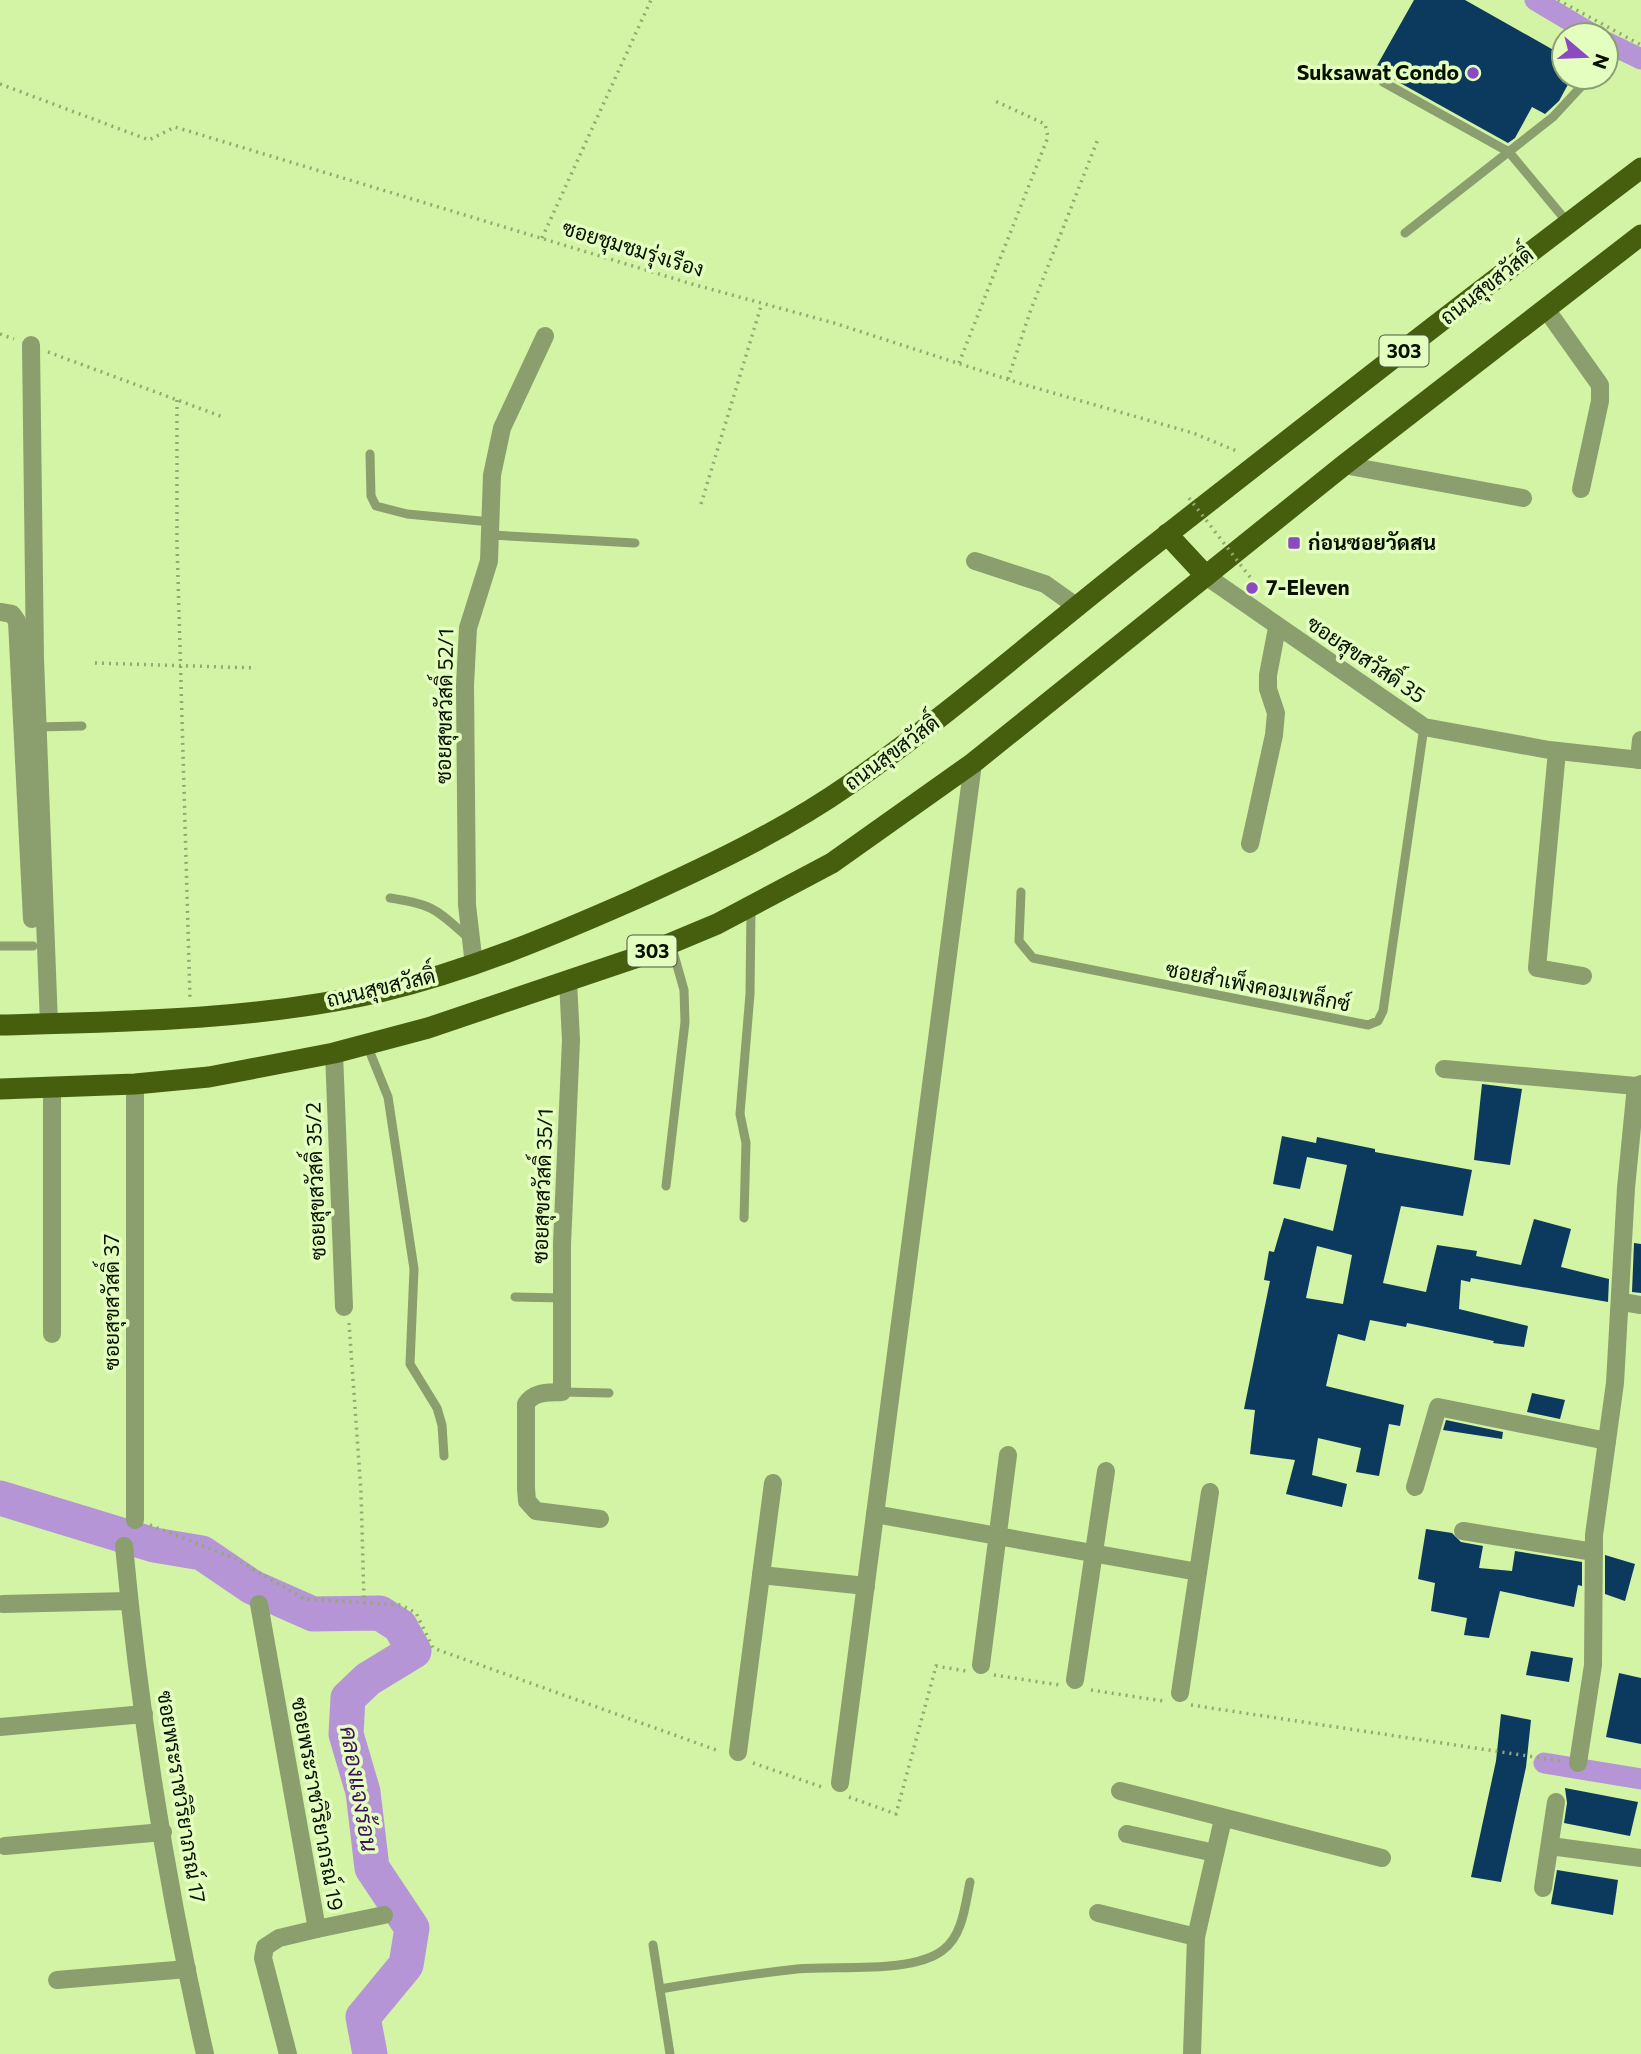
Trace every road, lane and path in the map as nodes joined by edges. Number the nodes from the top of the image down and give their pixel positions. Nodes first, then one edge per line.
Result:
1 (651, 0) edge
2 (1558, 0) edge
3 (1641, 45) edge
4 (1383, 82) dead end
5 (0, 83) edge
6 (1577, 91) edge
7 (993, 100) dead end
8 (1098, 139) dead end
9 (1509, 152) junction
10 (1641, 168) edge
11 (1568, 223) junction
12 (1405, 233) dead end
13 (1641, 234) edge
14 (542, 238) junction
15 (762, 303) junction
16 (1546, 309) junction
17 (0, 334) edge
18 (545, 337) dead end
19 (31, 345) junction
20 (959, 363) junction
21 (1008, 379) junction
22 (177, 400) junction
23 (223, 417) dead end
24 (370, 454) dead end
25 (1261, 462) junction
26 (1344, 465) junction
27 (1581, 489) dead end
28 (1189, 498) dead end
29 (1523, 498) dead end
30 (701, 504) dead end
31 (492, 529) junction
32 (1167, 534) junction
33 (635, 543) dead end
34 (975, 561) dead end
35 (1206, 576) junction
36 (1253, 581) dead end
37 (1076, 606) junction
38 (0, 612) edge
39 (1277, 628) junction
40 (95, 663) dead end
41 (180, 667) junction
42 (257, 668) dead end
43 (82, 726) dead end
44 (37, 727) junction
45 (1423, 727) junction
46 (1641, 740) edge
47 (1557, 751) junction
48 (1640, 760) edge
49 (973, 763) junction
50 (1250, 844) dead end
51 (1021, 892) dead end
52 (390, 898) dead end
53 (751, 906) junction
54 (471, 939) junction
55 (671, 944) junction
56 (0, 946) edge
57 (33, 946) junction
58 (474, 965) junction
59 (1583, 976) dead end
60 (568, 981) junction
61 (191, 1016) junction
62 (43, 1024) junction
63 (0, 1026) edge
64 (367, 1045) junction
65 (334, 1054) junction
66 (1444, 1069) dead end
67 (135, 1084) junction
68 (1639, 1085) edge
69 (52, 1088) junction
70 (0, 1089) edge
71 (666, 1186) dead end
72 (744, 1218) dead end
73 (515, 1297) dead end
74 (562, 1298) junction
75 (1622, 1303) junction
76 (1641, 1305) edge
77 (344, 1307) joint
78 (52, 1334) dead end
79 (562, 1392) junction
80 (609, 1393) dead end
81 (1607, 1441) junction
82 (1008, 1455) dead end
83 (444, 1456) dead end
84 (1106, 1471) dead end
85 (773, 1483) dead end
86 (1415, 1487) dead end
87 (1210, 1492) dead end
88 (875, 1514) junction
89 (600, 1519) dead end
90 (135, 1520) joint
91 (1463, 1531) dead end
92 (997, 1536) junction
93 (124, 1546) dead end
94 (1594, 1552) junction
95 (1094, 1554) junction
96 (1198, 1572) junction
97 (761, 1575) junction
98 (866, 1586) junction
99 (129, 1601) junction
100 (364, 1601) junction
101 (3, 1604) dead end
102 (259, 1604) dead end
103 (982, 1671) junction
104 (1078, 1685) junction
105 (1176, 1699) junction
106 (144, 1714) junction
107 (0, 1727) edge
108 (738, 1756) junction
109 (1578, 1763) joint
110 (838, 1790) junction
111 (1120, 1791) dead end
112 (1556, 1802) dead end
113 (1223, 1819) junction
114 (163, 1832) junction
115 (1127, 1834) dead end
116 (5, 1846) dead end
117 (1550, 1846) junction
118 (1215, 1853) junction
119 (1382, 1858) dead end
120 (1641, 1858) edge
121 (970, 1882) dead end
122 (1543, 1888) dead end
123 (1098, 1913) dead end
124 (384, 1915) dead end
125 (317, 1929) junction
126 (1196, 1937) junction
127 (653, 1945) dead end
128 (187, 1969) junction
129 (57, 1980) dead end
130 (660, 1989) junction
131 (205, 2054) edge
132 (288, 2054) edge
133 (670, 2054) edge
134 (1192, 2054) edge

1 - 14 path
2 - 3 path
4 - 9 lane
5 - 14 path, ซอยชุมชมรุ่งเรือง
6 - 9 lane
7 - 20 path
8 - 21 path
9 - 11 lane
9 - 12 lane
10 - 11 main road, ถนนสุขสวัสดิ์ / 303
11 - 25 main road, ถนนสุขสวัสดิ์ / 303
13 - 16 main road, 303
14 - 15 path, ซอยชุมชมรุ่งเรือง
15 - 20 path, ซอยชุมชมรุ่งเรือง
15 - 30 path
16 - 26 main road, 303
16 - 27 street
17 - 19 path
18 - 31 street, ซอยสุขสวัสดิ์ 52/1
19 - 22 path
19 - 44 street
20 - 21 path, ซอยชุมชมรุ่งเรือง
21 - 25 path, ซอยชุมชมรุ่งเรือง
22 - 23 path
22 - 41 path
24 - 31 lane
25 - 32 main road, ถนนสุขสวัสดิ์ / 303
26 - 29 street
26 - 35 main road, 303
28 - 36 path, bridge
31 - 33 lane
31 - 54 street, ซอยสุขสวัสดิ์ 52/1
32 - 35 main road
32 - 37 main road, ถนนสุขสวัสดิ์ / 303
34 - 37 street
35 - 39 street, ซอยสุขสวัสดิ์ 35
35 - 49 main road, 303
37 - 58 main road, ถนนสุขสวัสดิ์ / 303
38 - 57 street
39 - 45 street, ซอยสุขสวัสดิ์ 35
39 - 50 street
40 - 41 path
41 - 42 path
41 - 61 path
43 - 44 lane
44 - 62 street
45 - 47 street, ซอยสุขสวัสดิ์ 35
45 - 51 lane, ซอยสำเพ็งคอมเพล็กซ์
46 - 48 street
47 - 48 street, ซอยสุขสวัสดิ์ 35
47 - 59 street
49 - 53 main road, 303
49 - 88 street
52 - 54 lane
53 - 55 main road, 303
53 - 72 lane
54 - 58 street, ซอยสุขสวัสดิ์ 52/1
55 - 60 main road, 303
55 - 71 lane
56 - 57 lane
57 - 62 street
58 - 61 main road, ถนนสุขสวัสดิ์ / 303
60 - 64 main road, 303
60 - 74 street, ซอยสุขสวัสดิ์ 35/1
61 - 62 main road, ถนนสุขสวัสดิ์ / 303
62 - 63 main road, ถนนสุขสวัสดิ์ / 303
64 - 65 main road, 303
64 - 83 lane
65 - 67 main road, 303
65 - 77 street, ซอยสุขสวัสดิ์ 35/2
66 - 68 street
67 - 69 main road, 303
67 - 90 street, ซอยสุขสวัสดิ์ 37
68 - 75 street
69 - 70 main road, 303
69 - 78 street
73 - 74 lane
74 - 79 street, ซอยสุขสวัสดิ์ 35/1
75 - 76 street
75 - 81 street
77 - 100 path
79 - 80 lane
79 - 89 street
81 - 86 street
81 - 94 street
82 - 92 street
84 - 95 street
85 - 97 street
87 - 96 street
88 - 92 street
88 - 98 street
90 - 100 path
91 - 94 street
92 - 95 street
92 - 103 street
93 - 99 street, ซอยพระราชวิริยาภรณ์ 17
94 - 109 street
95 - 96 street
95 - 104 street
96 - 105 street
97 - 98 street
97 - 108 street
98 - 110 street
99 - 101 street
99 - 106 street, ซอยพระราชวิริยาภรณ์ 17
100 - 108 path
102 - 125 street, ซอยพระราชวิริยาภรณ์ 19
103 - 104 path
103 - 110 path
104 - 105 path
105 - 109 path
106 - 107 street
106 - 114 street, ซอยพระราชวิริยาภรณ์ 17
108 - 110 path
111 - 113 street
112 - 117 street
113 - 118 street
113 - 119 street
114 - 116 street
114 - 128 street, ซอยพระราชวิริยาภรณ์ 17
115 - 118 street
117 - 120 street
117 - 122 street
118 - 126 street
121 - 130 lane
123 - 126 street
124 - 125 street
125 - 132 street, ซอยพระราชวิริยาภรณ์ 19
126 - 134 street
127 - 130 lane
128 - 129 street
128 - 131 street, ซอยพระราชวิริยาภรณ์ 17
130 - 133 lane

